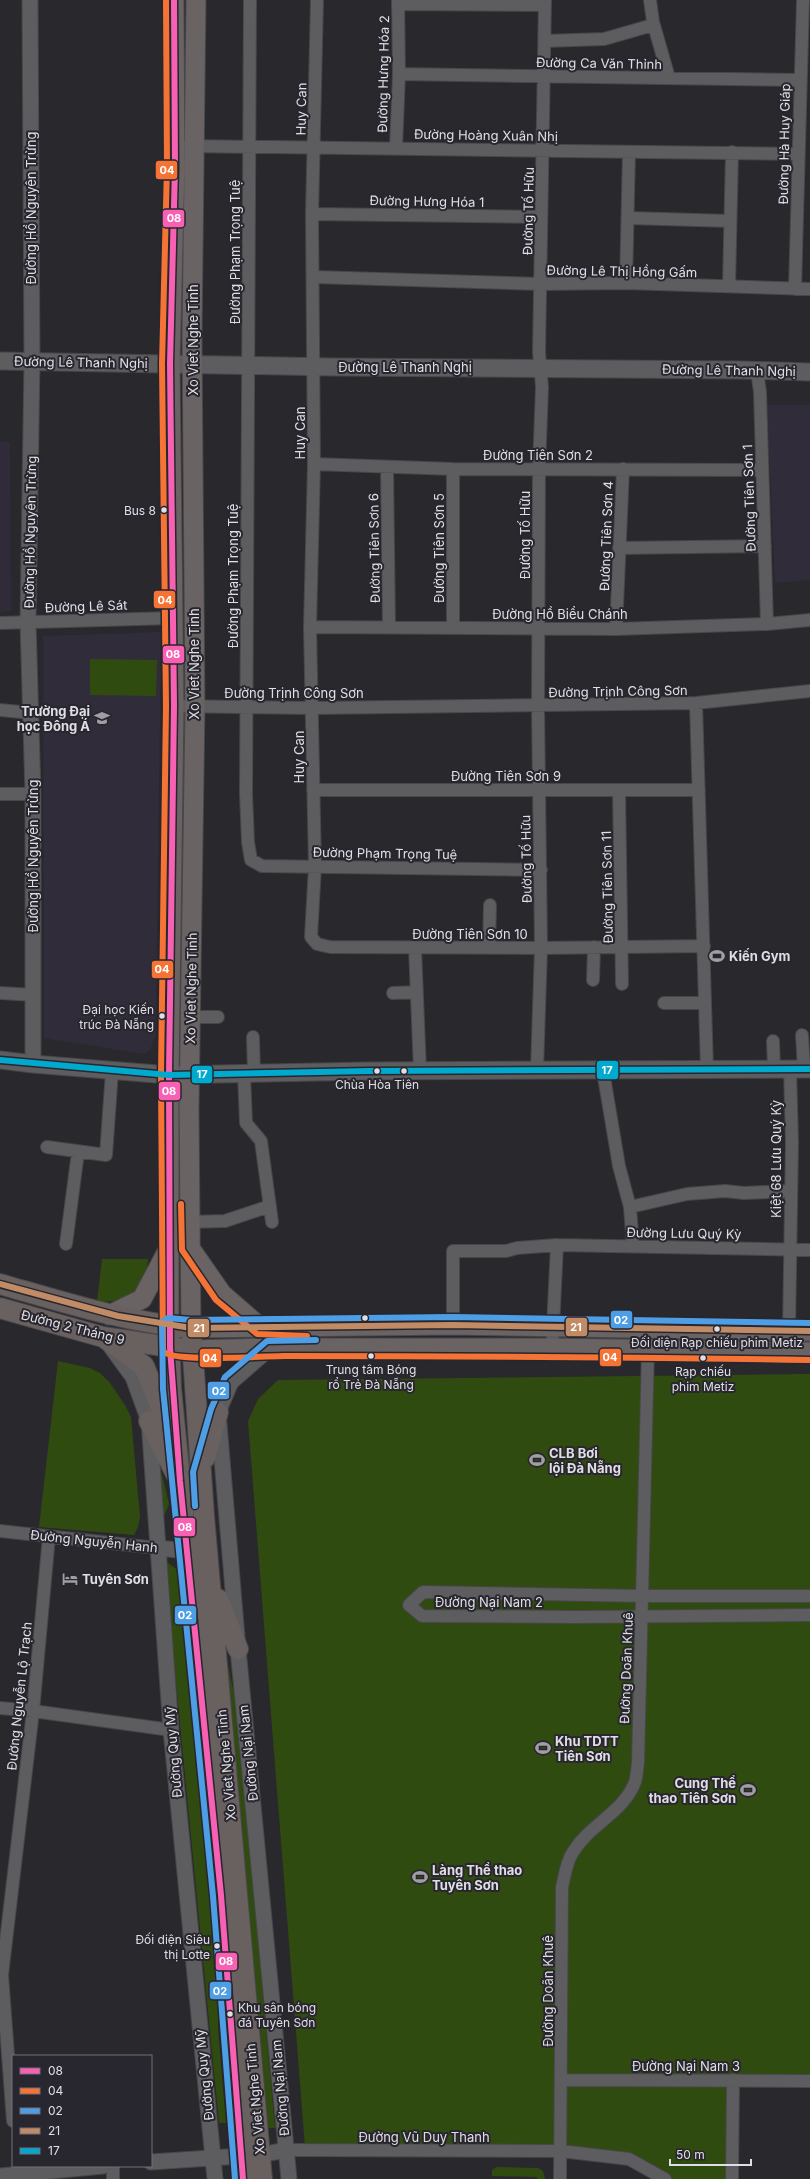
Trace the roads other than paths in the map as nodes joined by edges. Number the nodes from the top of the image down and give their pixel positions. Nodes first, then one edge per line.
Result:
1 (30, 0) edge
2 (174, 0) edge
3 (196, 0) edge
4 (250, 0) edge
5 (318, 0) edge
6 (650, 0) edge
7 (803, 0) edge
8 (398, 2) edge
9 (545, 2) edge
10 (653, 25) junction
11 (544, 41) junction
12 (399, 74) junction
13 (544, 77) junction
14 (669, 78) junction
15 (799, 80) junction
16 (249, 145) junction
17 (175, 146) junction
18 (194, 146) junction
19 (315, 148) junction
20 (396, 148) junction
21 (543, 150) junction
22 (629, 152) junction
23 (732, 152) junction
24 (797, 154) junction
25 (312, 214) junction
26 (541, 217) junction
27 (629, 218) junction
28 (730, 221) junction
29 (314, 277) junction
30 (626, 283) junction
31 (541, 284) junction
32 (729, 286) junction
33 (795, 289) junction
34 (810, 289) edge
35 (0, 361) edge
36 (32, 361) junction
37 (170, 364) junction
38 (193, 365) junction
39 (248, 365) junction
40 (314, 366) junction
41 (540, 367) junction
42 (757, 371) junction
43 (810, 372) edge
44 (314, 464) junction
45 (387, 468) junction
46 (539, 468) junction
47 (453, 469) junction
48 (622, 469) junction
49 (762, 470) junction
50 (765, 546) junction
51 (619, 548) junction
52 (172, 618) junction
53 (810, 620) edge
54 (28, 622) junction
55 (0, 623) edge
56 (767, 624) junction
57 (310, 627) junction
58 (389, 627) junction
59 (453, 627) junction
60 (539, 628) junction
61 (616, 629) junction
62 (810, 691) edge
63 (696, 703) junction
64 (174, 706) junction
65 (538, 706) junction
66 (195, 707) junction
67 (247, 707) junction
68 (312, 708) junction
69 (0, 710) edge
70 (32, 713) junction
71 (313, 790) junction
72 (538, 790) junction
73 (699, 790) junction
74 (619, 791) junction
75 (0, 794) edge
76 (33, 794) junction
77 (315, 866) junction
78 (541, 870) junction
79 (490, 905) dead end
80 (704, 946) junction
81 (594, 947) junction
82 (622, 947) junction
83 (415, 948) junction
84 (489, 948) junction
85 (541, 948) junction
86 (593, 980) dead end
87 (622, 984) dead end
88 (417, 992) junction
89 (0, 993) edge
90 (393, 993) dead end
91 (34, 994) junction
92 (664, 1003) dead end
93 (704, 1003) junction
94 (190, 1017) junction
95 (218, 1017) dead end
96 (802, 1035) dead end
97 (253, 1037) dead end
98 (773, 1041) dead end
99 (0, 1060) edge
100 (33, 1064) junction
101 (706, 1069) junction
102 (795, 1069) edge
103 (537, 1070) junction
104 (603, 1070) junction
105 (112, 1071) junction
106 (420, 1071) junction
107 (249, 1073) junction
108 (190, 1074) junction
109 (169, 1075) junction
110 (46, 1147) dead end
111 (78, 1152) junction
112 (790, 1191) junction
113 (270, 1206) junction
114 (630, 1207) junction
115 (189, 1222) junction
116 (272, 1222) dead end
117 (66, 1244) dead end
118 (557, 1245) junction
119 (633, 1246) junction
120 (190, 1248) junction
121 (168, 1249) junction
122 (789, 1250) junction
123 (810, 1250) edge
124 (0, 1284) edge
125 (0, 1308) edge
126 (109, 1315) junction
127 (453, 1325) junction
128 (169, 1326) junction
129 (552, 1326) junction
130 (260, 1327) junction
131 (191, 1328) junction
132 (789, 1331) junction
133 (810, 1331) edge
134 (103, 1337) junction
135 (170, 1348) junction
136 (270, 1348) junction
137 (552, 1348) junction
138 (648, 1349) junction
139 (191, 1350) junction
140 (810, 1352) edge
141 (218, 1412) junction
142 (149, 1421) junction
143 (177, 1446) junction
144 (201, 1473) junction
145 (180, 1480) junction
146 (0, 1531) edge
147 (49, 1536) junction
148 (157, 1548) junction
149 (188, 1551) junction
150 (210, 1578) junction
151 (643, 1596) junction
152 (810, 1596) edge
153 (810, 1615) edge
154 (642, 1616) junction
155 (238, 1649) junction
156 (0, 1708) edge
157 (33, 1711) junction
158 (171, 1730) junction
159 (4, 2069) edge
160 (561, 2080) junction
161 (733, 2080) junction
162 (810, 2081) edge
163 (12, 2115) edge
164 (286, 2150) junction
165 (561, 2151) junction
166 (260, 2155) junction
167 (241, 2156) junction
168 (212, 2158) junction
169 (152, 2162) edge
170 (91, 2167) edge
171 (113, 2167) edge
172 (18, 2173) edge
173 (0, 2176) edge
174 (113, 2179) edge
175 (215, 2179) edge
176 (243, 2179) edge
177 (262, 2179) edge
178 (289, 2179) edge
179 (560, 2179) edge
180 (665, 2179) edge
181 (732, 2179) edge

1 - 36 street, Đường Hồ Nguyên Trừng
2 - 17 main road, Xo Viet Nghe Tinh
3 - 18 main road, Xo Viet Nghe Tinh
4 - 16 street, Đường Phạm Trọng Tuệ
5 - 19 street, Huy Can
6 - 10 street
7 - 15 street, Đường Hà Huy Giáp
8 - 9 street
8 - 12 street, Đường Hưng Hóa 2
9 - 11 street, Đường Tố Hữu
10 - 11 street
10 - 14 street
11 - 13 street, Đường Tố Hữu
12 - 13 street, Đường Ca Văn Thỉnh
12 - 20 street, Đường Hưng Hóa 2
13 - 14 street, Đường Ca Văn Thỉnh
13 - 21 street, Đường Tố Hữu
14 - 15 street, Đường Ca Văn Thỉnh
15 - 24 street, Đường Hà Huy Giáp
16 - 18 street, Đường Hoàng Xuân Nhị
16 - 19 street, Đường Hoàng Xuân Nhị
16 - 39 street, Đường Phạm Trọng Tuệ
17 - 18 street, Đường Hoàng Xuân Nhị
17 - 37 main road, Xo Viet Nghe Tinh
18 - 38 main road, Xo Viet Nghe Tinh
19 - 20 street, Đường Hoàng Xuân Nhị
19 - 25 street, Huy Can
20 - 21 street, Đường Hoàng Xuân Nhị
21 - 22 street, Đường Hoàng Xuân Nhị
21 - 26 street, Đường Tố Hữu
22 - 23 street, Đường Hoàng Xuân Nhị
22 - 27 street
23 - 24 street, Đường Hoàng Xuân Nhị
23 - 28 street
24 - 33 street, Đường Hà Huy Giáp
25 - 26 street, Đường Hưng Hóa 1
25 - 29 street, Huy Can
26 - 31 street, Đường Tố Hữu
27 - 28 street
27 - 30 street
28 - 32 street
29 - 31 street, Đường Lê Thị Hồng Gấm
29 - 40 street, Huy Can
30 - 31 street, Đường Lê Thị Hồng Gấm
30 - 32 street, Đường Lê Thị Hồng Gấm
31 - 41 street, Đường Tố Hữu
32 - 33 street, Đường Lê Thị Hồng Gấm
33 - 34 street, Đường Lê Thị Hồng Gấm
35 - 36 main road, Đường Lê Thanh Nghị
36 - 37 main road, Đường Lê Thanh Nghị
36 - 54 street, Đường Hồ Nguyên Trừng
37 - 38 main road, Đường Lê Thanh Nghị
37 - 52 main road, Xo Viet Nghe Tinh
38 - 39 main road, Đường Lê Thanh Nghị
38 - 66 main road, Xo Viet Nghe Tinh
39 - 40 main road, Đường Lê Thanh Nghị
39 - 67 street, Đường Phạm Trọng Tuệ
40 - 41 main road, Đường Lê Thanh Nghị
40 - 44 street, Huy Can
41 - 42 main road, Đường Lê Thanh Nghị
41 - 46 street, Đường Tố Hữu
42 - 43 main road, Đường Lê Thanh Nghị
42 - 49 street, Đường Tiên Sơn 1
44 - 45 street, Đường Tiên Sơn 2
44 - 57 street, Huy Can
45 - 47 street, Đường Tiên Sơn 2
45 - 58 street, Đường Tiên Sơn 6
46 - 47 street, Đường Tiên Sơn 2
46 - 48 street, Đường Tiên Sơn 2
46 - 60 street, Đường Tố Hữu
47 - 59 street, Đường Tiên Sơn 5
48 - 49 street, Đường Tiên Sơn 2
48 - 51 street, Đường Tiên Sơn 4
49 - 50 street, Đường Tiên Sơn 1
50 - 51 street
50 - 56 street, Đường Tiên Sơn 1
51 - 61 street, Đường Tiên Sơn 4
52 - 54 street, Đường Lê Sát
52 - 64 main road, Xo Viet Nghe Tinh
53 - 56 street, Đường Hồ Biểu Chánh
54 - 55 street, Đường Lê Sát
54 - 70 street, Đường Hồ Nguyên Trừng
56 - 61 street, Đường Hồ Biểu Chánh
57 - 58 street, Đường Hồ Biểu Chánh
57 - 68 street, Huy Can
58 - 59 street, Đường Hồ Biểu Chánh
59 - 60 street, Đường Hồ Biểu Chánh
60 - 61 street, Đường Hồ Biểu Chánh
60 - 65 street, Đường Tố Hữu
62 - 63 street
63 - 65 street, Đường Trịnh Công Sơn
63 - 73 street, Đường Trịnh Công Sơn
64 - 66 street, Đường Trịnh Công Sơn
64 - 109 main road, Xo Viet Nghe Tinh
65 - 68 street, Đường Trịnh Công Sơn
65 - 72 street, Đường Tố Hữu
66 - 67 street, Đường Trịnh Công Sơn
66 - 94 main road, Xo Viet Nghe Tinh
67 - 68 street, Đường Trịnh Công Sơn
67 - 77 street, Đường Phạm Trọng Tuệ
68 - 71 street, Huy Can
69 - 70 street
70 - 76 street, Đường Hồ Nguyên Trừng
71 - 72 street, Đường Tiên Sơn 9
71 - 77 street, Huy Can
72 - 74 street, Đường Tiên Sơn 9
72 - 78 street, Đường Tố Hữu
73 - 74 street, Đường Tiên Sơn 9
73 - 80 street, Đường Trịnh Công Sơn
74 - 82 street, Đường Tiên Sơn 11
75 - 76 street
76 - 91 street, Đường Hồ Nguyên Trừng
77 - 78 street, Đường Phạm Trọng Tuệ
77 - 83 street, Đường Tiên Sơn 10
78 - 85 street, Đường Tố Hữu
79 - 84 street
80 - 82 street, Đường Tiên Sơn 10
80 - 93 street, Đường Trịnh Công Sơn
81 - 82 street, Đường Tiên Sơn 10
81 - 85 street, Đường Tiên Sơn 10
81 - 86 street
82 - 87 street, Đường Tiên Sơn 11
83 - 84 street, Đường Tiên Sơn 10
83 - 88 street
84 - 85 street, Đường Tiên Sơn 10
85 - 103 street, Đường Tố Hữu
88 - 90 street
88 - 106 street
89 - 91 street
91 - 100 street, Đường Hồ Nguyên Trừng
92 - 93 street
93 - 101 street, Đường Trịnh Công Sơn
94 - 95 street
94 - 108 main road, Xo Viet Nghe Tinh
96 - 102 street
97 - 107 street
98 - 102 street
99 - 100 main road
100 - 105 main road
101 - 102 main road
101 - 104 main road
102 - 112 street, Kiệt 68 Lưu Quý Kỳ
103 - 104 main road
103 - 106 main road
104 - 114 street
105 - 109 main road
105 - 111 street
106 - 107 main road
107 - 108 main road
107 - 113 street
108 - 109 main road
108 - 115 main road, Xo Viet Nghe Tinh
109 - 121 main road, Xo Viet Nghe Tinh
110 - 111 street
111 - 117 street
112 - 114 street
112 - 122 street, Kiệt 68 Lưu Quý Kỳ
113 - 115 street
113 - 116 street
114 - 119 street
115 - 120 main road, Xo Viet Nghe Tinh
118 - 119 street, Đường Lưu Quý Kỳ
118 - 127 street, Đường Lưu Quý Kỳ
118 - 129 street
119 - 122 street, Đường Lưu Quý Kỳ
120 - 130 main road
120 - 131 main road, Xo Viet Nghe Tinh
121 - 126 main road
121 - 128 main road, Xo Viet Nghe Tinh
122 - 123 street, Đường Lưu Quý Kỳ
122 - 132 street, Kiệt 68 Lưu Quý Kỳ
124 - 126 highway, Đường 2 Tháng 9
125 - 134 highway, Đường 2 Tháng 9
126 - 128 highway, Đường 2 Tháng 9
127 - 129 main road
127 - 130 main road
128 - 131 highway, Đường 2 Tháng 9
128 - 135 highway, Xo Viet Nghe Tinh
129 - 132 main road
129 - 137 street
130 - 131 main road
131 - 139 highway, Xo Viet Nghe Tinh
132 - 133 main road
134 - 135 highway, Đường 2 Tháng 9
134 - 142 street, Đường Quy Mỹ
134 - 143 highway
135 - 139 highway, Đường 2 Tháng 9
135 - 143 highway, Xo Viet Nghe Tinh
136 - 137 main road
136 - 139 main road
136 - 141 street, Đường Nại Nam
137 - 138 main road
138 - 140 main road
138 - 151 street, Đường Doãn Khuê
139 - 144 highway, Xo Viet Nghe Tinh
141 - 144 highway
141 - 155 street, Đường Nại Nam
142 - 145 highway
142 - 148 street, Đường Quy Mỹ
143 - 145 highway, Xo Viet Nghe Tinh
144 - 150 highway, Xo Viet Nghe Tinh
145 - 149 highway, Xo Viet Nghe Tinh
146 - 147 street, Đường Nguyễn Hanh
147 - 148 street, Đường Nguyễn Hanh
147 - 157 street, Đường Nguyễn Lộ Trạch
148 - 149 street, Đường Nguyễn Hanh
148 - 158 street, Đường Quy Mỹ
149 - 167 highway, Xo Viet Nghe Tinh
150 - 155 highway
150 - 166 highway, Xo Viet Nghe Tinh
151 - 152 street, Đường Nại Nam 2
151 - 154 street, Đường Doãn Khuê
151 - 154 street, Đường Nại Nam 2
153 - 154 street, Đường Nại Nam 2
154 - 160 street, Đường Doãn Khuê
155 - 164 street, Đường Nại Nam
156 - 157 street
157 - 158 street
157 - 159 street, Đường Nguyễn Lộ Trạch
158 - 168 street, Đường Quy Mỹ
159 - 163 street, Đường Nguyễn Lộ Trạch
160 - 161 street, Đường Nại Nam 3
160 - 165 street, Đường Doãn Khuê
161 - 162 street, Đường Nại Nam 3
161 - 181 street
164 - 165 street, Đường Vũ Duy Thanh
164 - 166 street
164 - 178 street, Đường Nại Nam
165 - 179 street, Đường Doãn Khuê
165 - 180 street, Đường Vũ Duy Thanh
166 - 177 highway, Xo Viet Nghe Tinh
167 - 168 street
167 - 176 highway, Xo Viet Nghe Tinh
168 - 169 street
168 - 175 street, Đường Quy Mỹ
170 - 172 street
171 - 174 street
172 - 173 street

